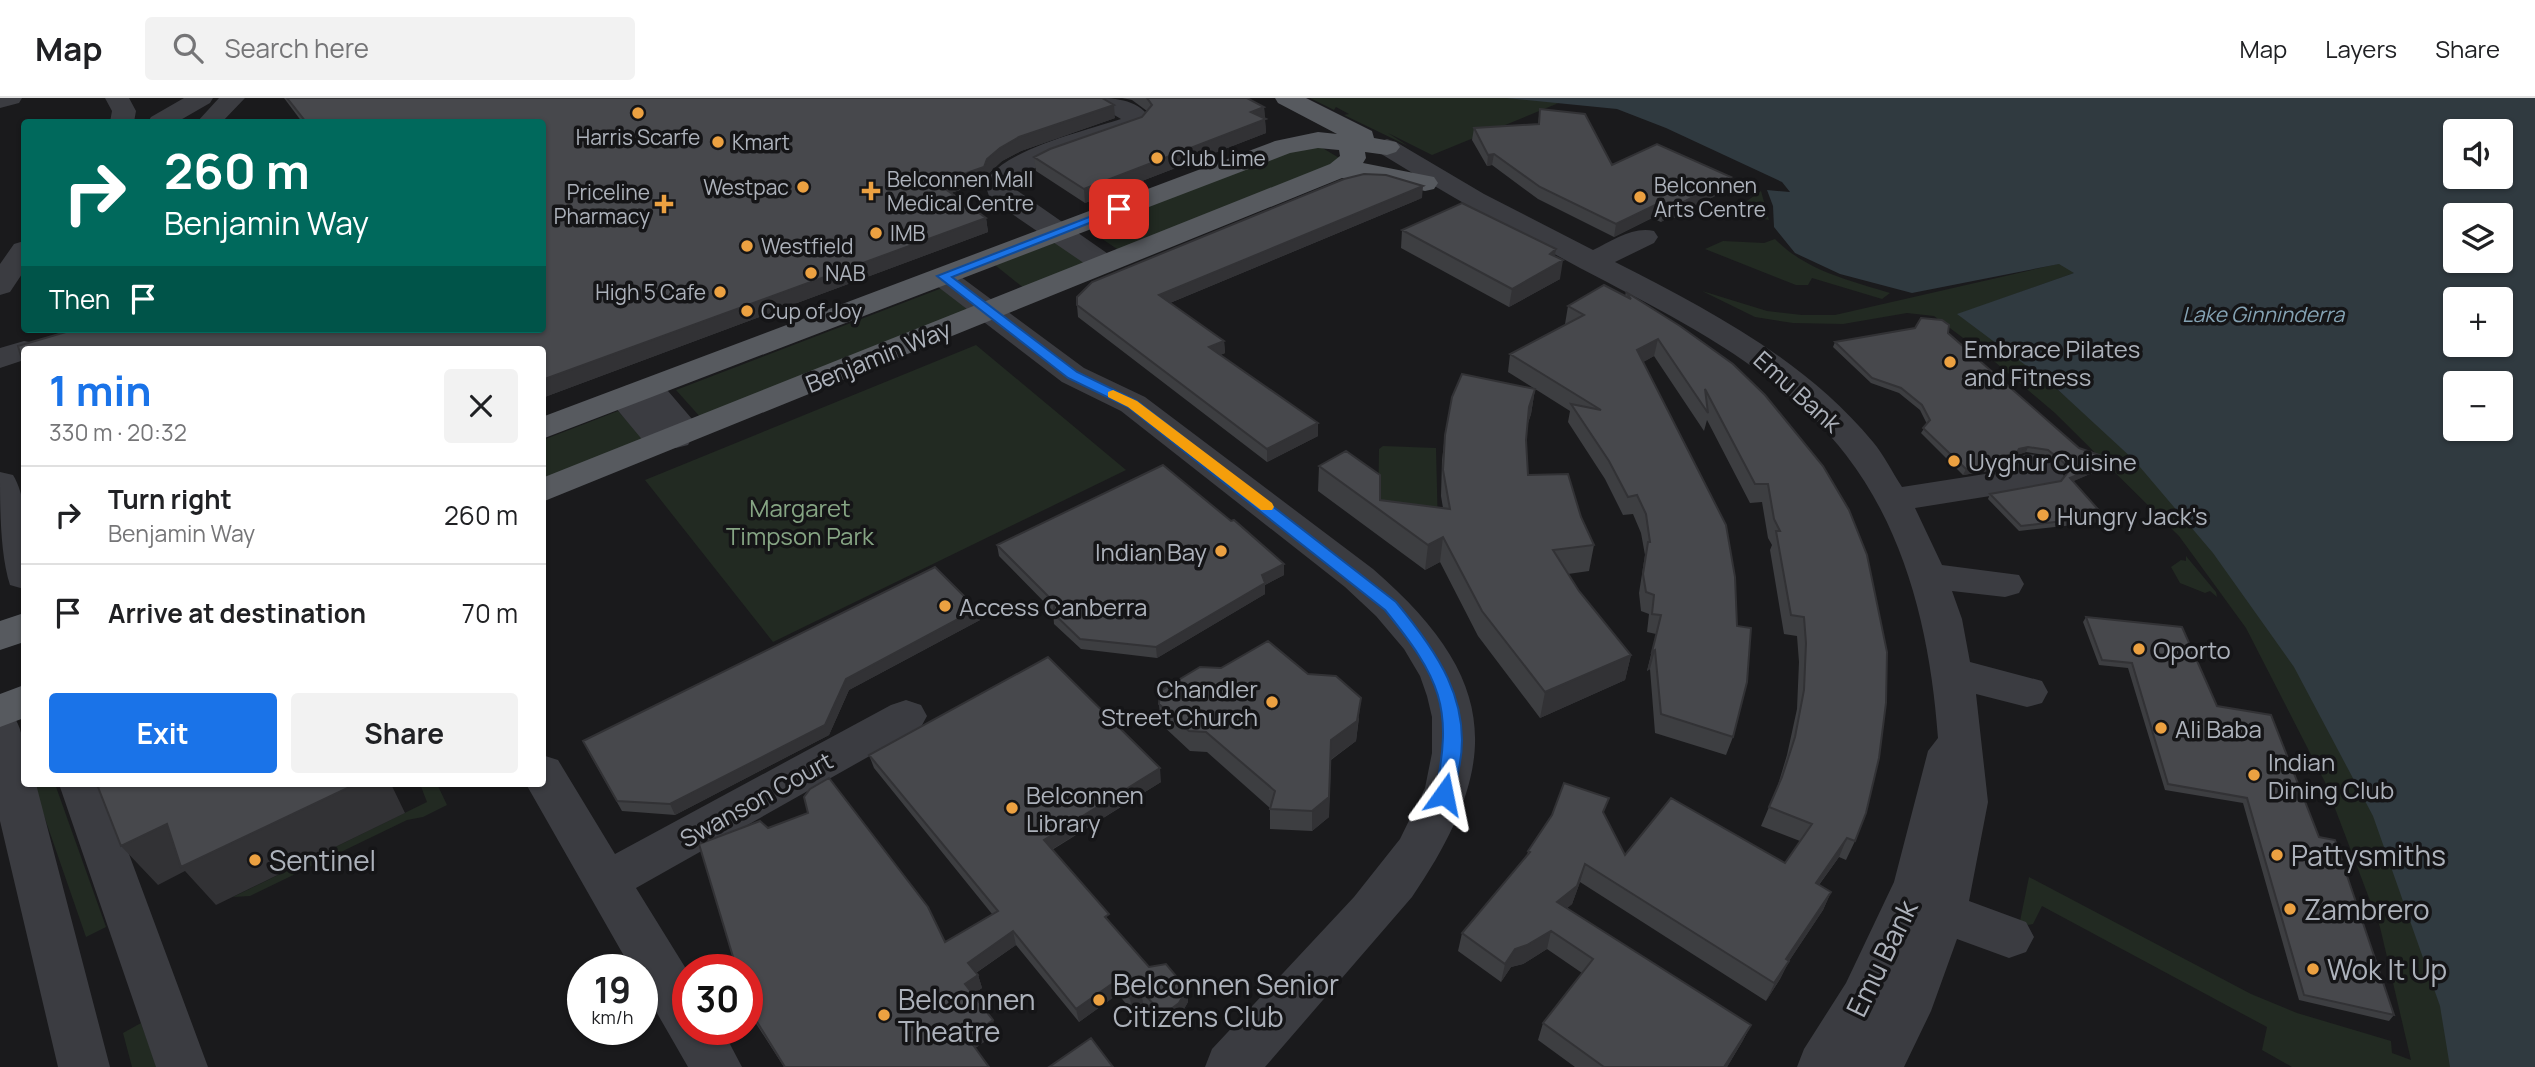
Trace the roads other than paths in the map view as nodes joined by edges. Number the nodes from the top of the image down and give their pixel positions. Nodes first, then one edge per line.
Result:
1 (10, 98) edge
2 (117, 98) edge
3 (185, 98) edge
4 (201, 98) edge
5 (233, 98) edge
6 (1104, 98) edge
7 (1258, 98) edge
8 (0, 101) edge
9 (1124, 102) edge
10 (1284, 104) edge
11 (159, 116) edge
12 (123, 119) edge
13 (212, 119) edge
14 (1284, 146) junction
15 (1346, 147) junction
16 (1387, 147) joint
17 (972, 174) edge
18 (1425, 183) joint
19 (1474, 200) junction
20 (1052, 220) junction
21 (21, 230) edge
22 (1644, 237) dead end
23 (0, 252) edge
24 (21, 254) edge
25 (1113, 261) junction
26 (1591, 262) junction
27 (957, 271) junction
28 (0, 286) edge
29 (1002, 306) junction
30 (21, 352) edge
31 (0, 358) edge
32 (637, 393) junction
33 (546, 427) edge
34 (676, 438) junction
35 (2031, 464) dead end
36 (0, 483) edge
37 (546, 489) edge
38 (1892, 500) junction
39 (21, 564) edge
40 (1929, 578) junction
41 (2005, 584) dead end
42 (21, 628) edge
43 (0, 636) edge
44 (1952, 672) junction
45 (2027, 692) dead end
46 (21, 702) edge
47 (0, 711) edge
48 (906, 716) dead end
49 (0, 730) edge
50 (546, 779) edge
51 (82, 787) edge
52 (607, 881) junction
53 (1927, 905) junction
54 (2009, 937) dead end
55 (672, 992) edge
56 (703, 1045) edge
57 (84, 1067) edge
58 (182, 1067) edge
59 (716, 1067) edge
60 (1231, 1067) edge
61 (1824, 1067) edge
62 (1877, 1067) edge

1 - 8 street
2 - 12 street
3 - 11 street
4 - 11 street
5 - 13 street
6 - 9 street
6 - 20 street
7 - 10 main road
9 - 17 street
9 - 20 street
10 - 14 main road
10 - 15 main road
14 - 15 main road, Benjamin Way
14 - 20 main road, Benjamin Way
15 - 16 main road, Benjamin Way
15 - 18 main road
15 - 25 main road, Benjamin Way
16 - 19 street, Emu Bank
18 - 19 street, Emu Bank
19 - 26 street, Emu Bank
20 - 25 street
20 - 27 main road, Benjamin Way
21 - 23 street
22 - 26 street
24 - 28 street
25 - 29 main road, Benjamin Way
26 - 38 street, Emu Bank
27 - 29 street
27 - 32 main road, Benjamin Way
29 - 34 main road, Benjamin Way
29 - 60 street
30 - 31 street
32 - 33 main road, Benjamin Way
32 - 34 street
34 - 37 main road, Benjamin Way
35 - 38 street
36 - 39 street
38 - 40 street, Emu Bank
40 - 41 street
40 - 44 street, Emu Bank
42 - 43 main road
44 - 45 street
44 - 53 street, Emu Bank
46 - 47 main road
48 - 52 street, Swanson Court
49 - 57 street
50 - 52 street
51 - 58 street
52 - 55 street
53 - 54 street
53 - 61 street, Emu Bank
53 - 62 street, Emu Bank
56 - 59 street

